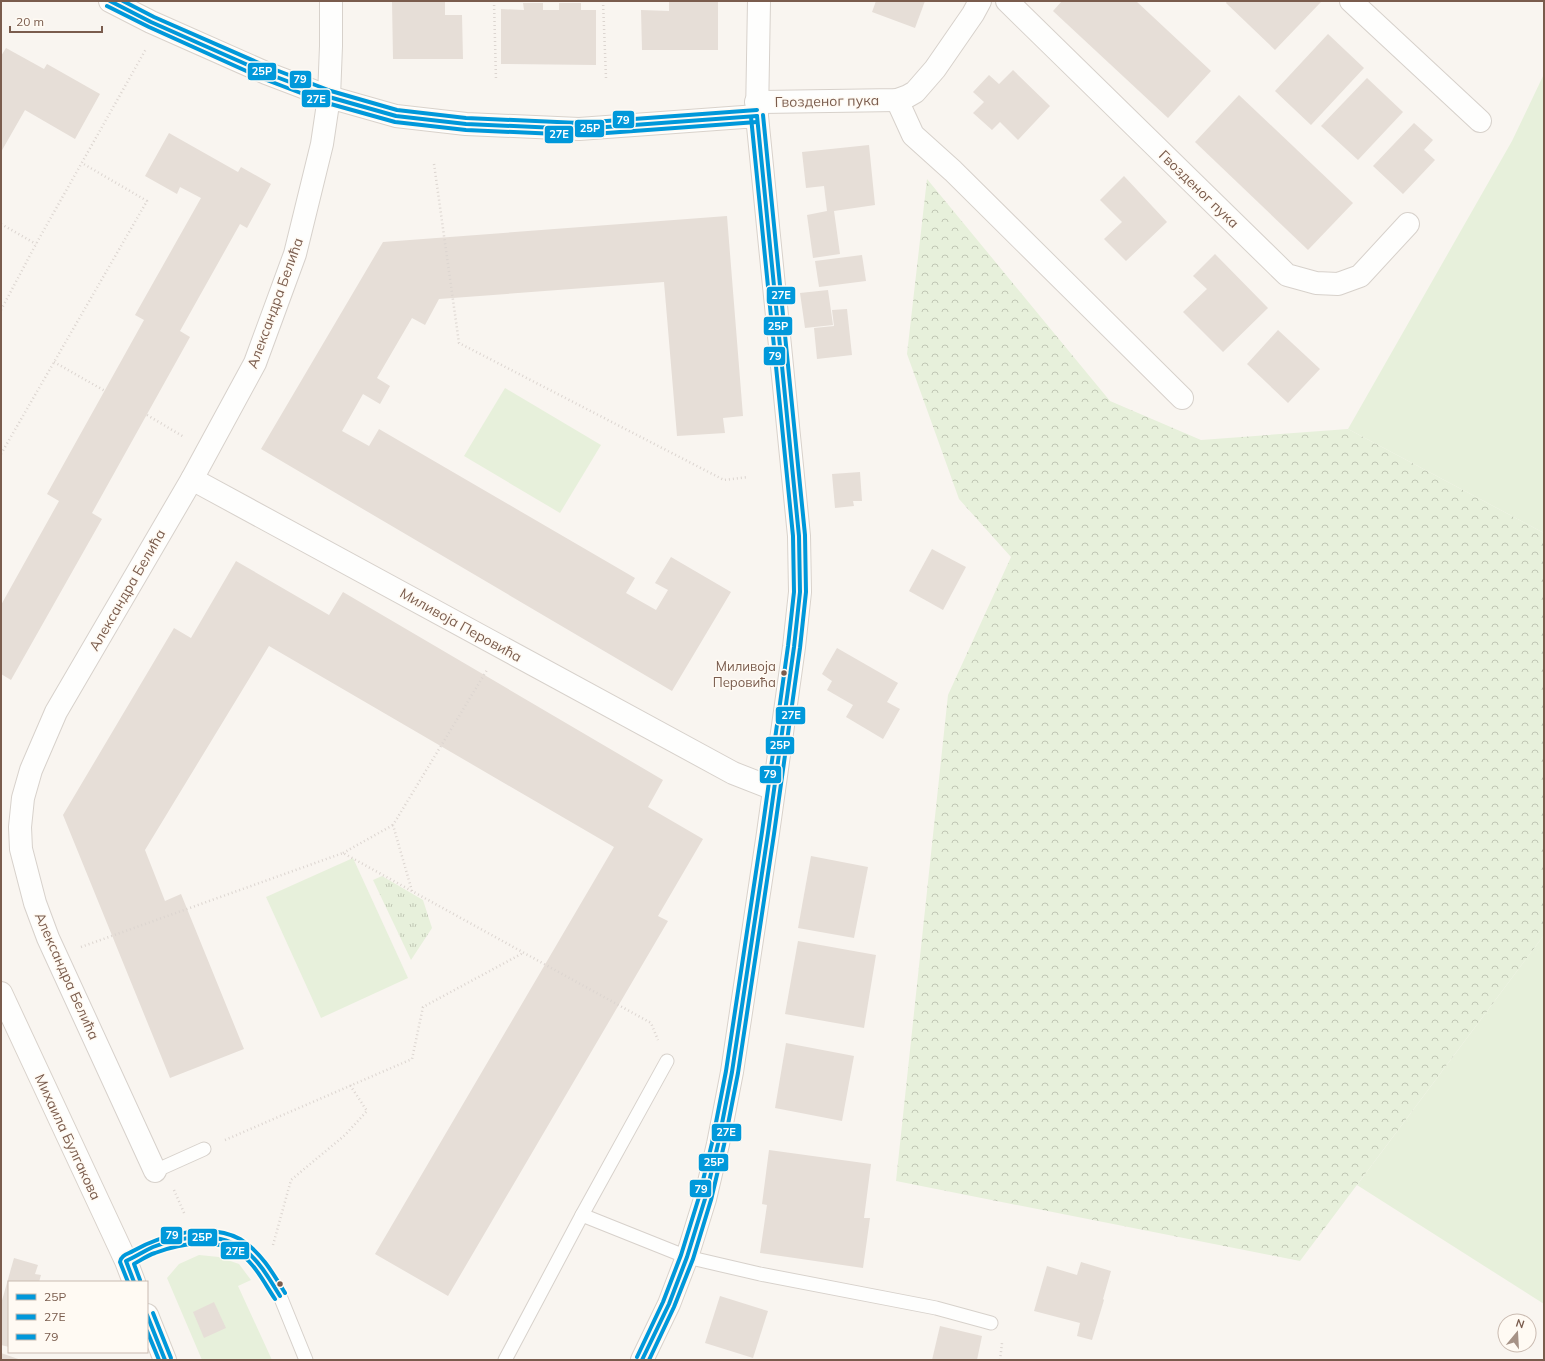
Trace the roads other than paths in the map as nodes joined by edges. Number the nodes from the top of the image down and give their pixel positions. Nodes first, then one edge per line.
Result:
1 (110, 1) edge
2 (331, 1) edge
3 (759, 1) edge
4 (980, 1) edge
5 (1007, 1) edge
6 (1351, 1) edge
7 (329, 97) junction
8 (897, 100) junction
9 (757, 109) junction
10 (1480, 121) dead end
11 (1408, 224) dead end
12 (1182, 398) dead end
13 (192, 479) junction
14 (774, 789) junction
15 (1, 993) edge
16 (666, 1061) dead end
17 (204, 1149) road end
18 (155, 1171) joint
19 (582, 1215) junction
20 (688, 1257) junction
21 (126, 1261) junction
22 (134, 1281) edge
23 (148, 1318) edge
24 (991, 1323) dead end
25 (165, 1360) edge
26 (306, 1360) edge
27 (505, 1360) edge
28 (642, 1360) edge

1 - 7 street, Гвозденог пука
2 - 7 street, Александра Белића
3 - 9 street
4 - 8 street, Гвозденог пука
5 - 11 street, Гвозденог пука
6 - 10 street
7 - 9 street, Гвозденог пука
7 - 13 street, Александра Белића
8 - 9 street, Гвозденог пука
8 - 12 street, Гвозденог пука
9 - 14 street
13 - 14 street, Миливоја Перовића
13 - 18 street, Александра Белића
14 - 20 street
15 - 21 street, Михаила Булгакова
16 - 19 lane
17 - 18 lane
19 - 20 lane
19 - 27 lane
20 - 24 lane
20 - 28 street
21 - 22 street, Михаила Булгакова
21 - 26 lane
23 - 25 street

